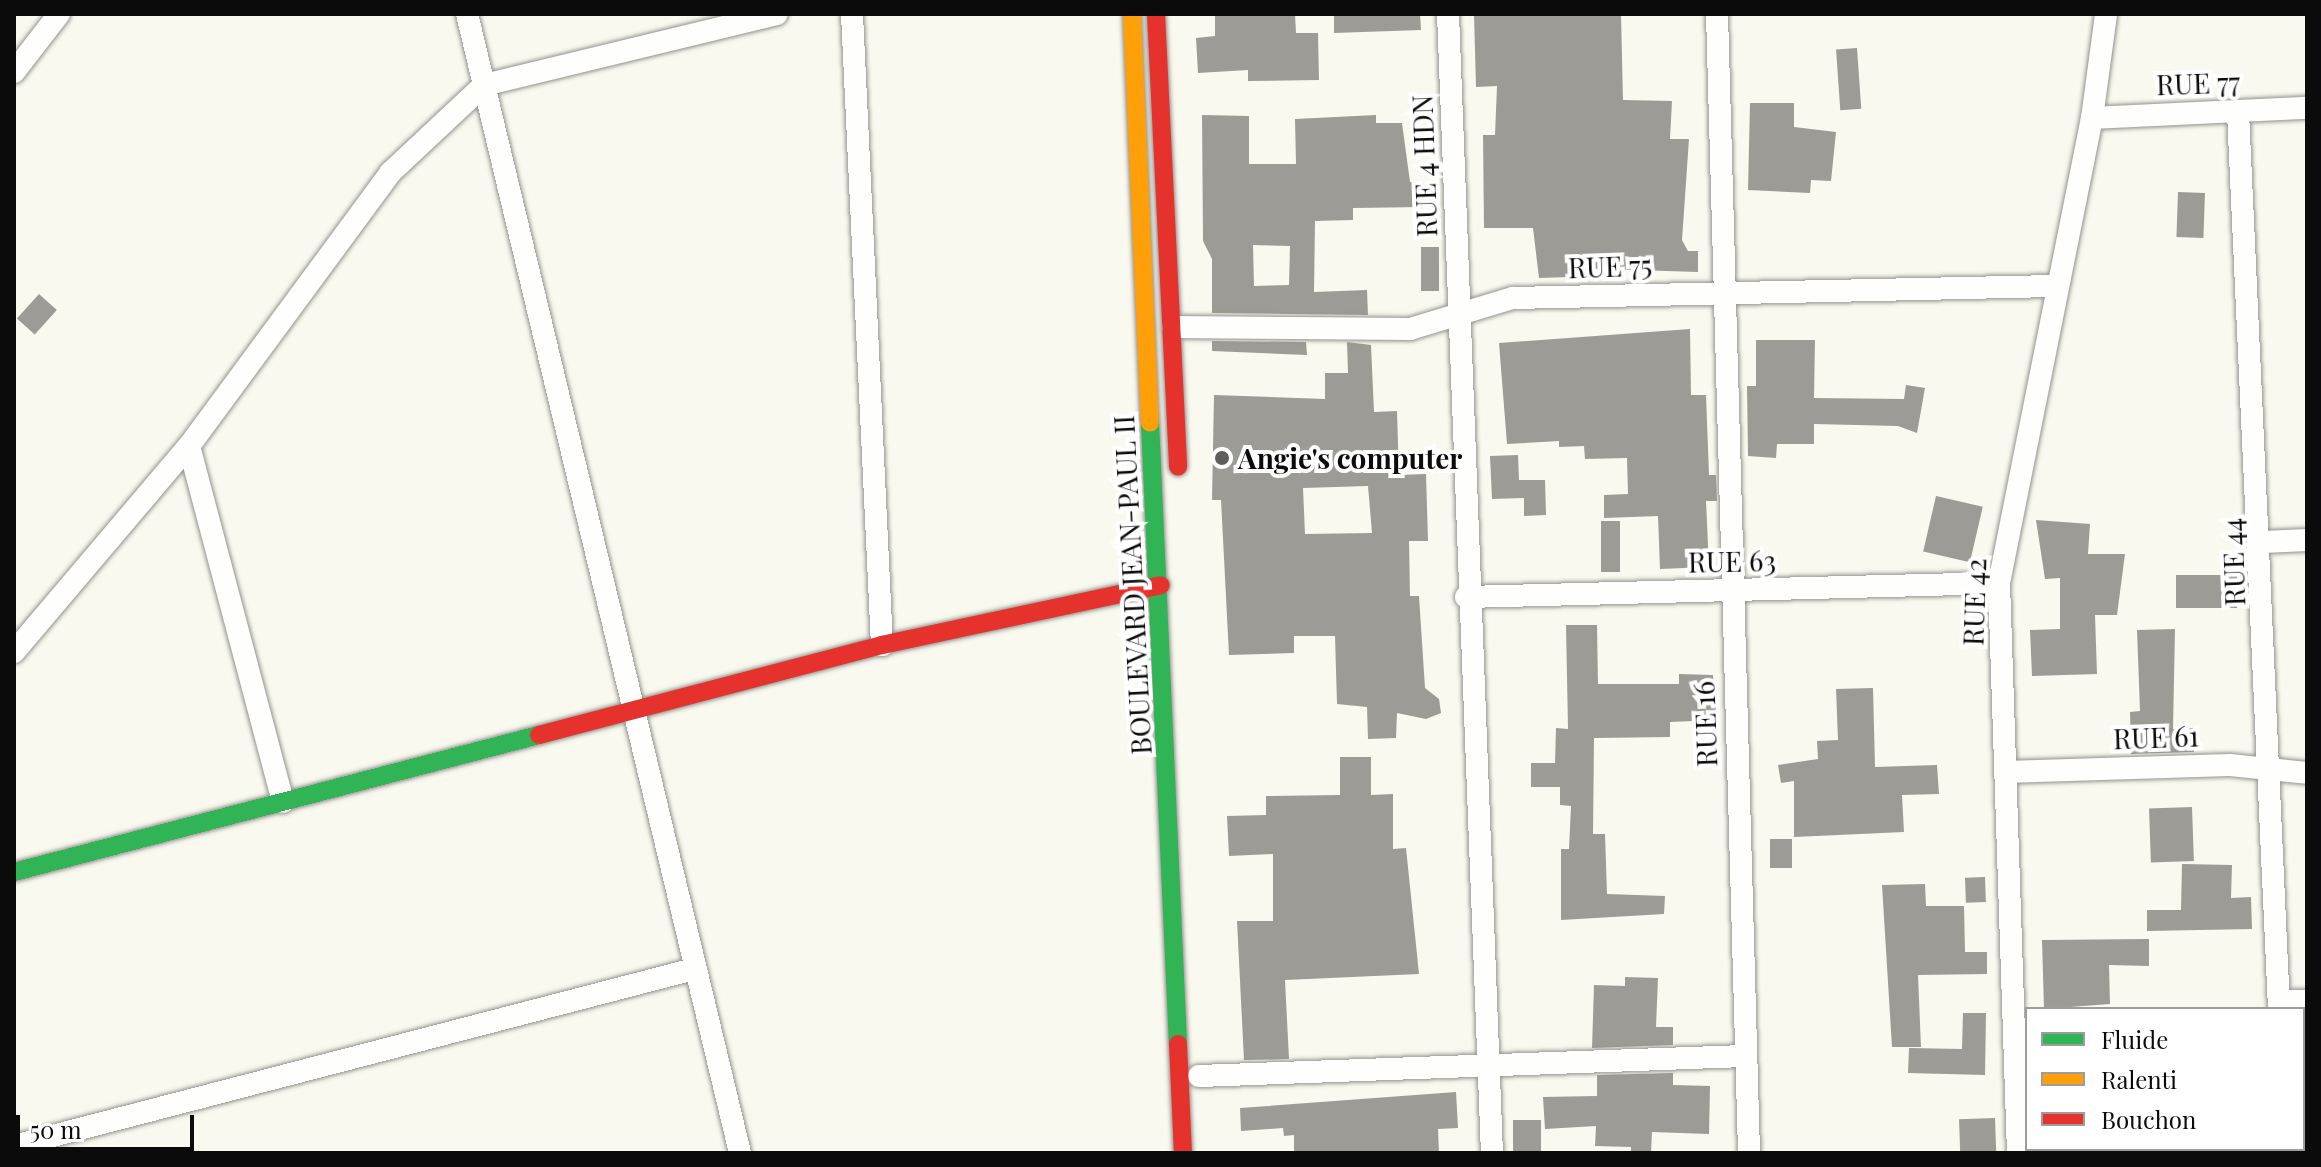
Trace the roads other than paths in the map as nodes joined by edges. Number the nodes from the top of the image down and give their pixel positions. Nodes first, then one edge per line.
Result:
1 (59, 14) edge
2 (467, 14) edge
3 (777, 14) edge
4 (852, 14) edge
5 (1132, 14) edge
6 (1156, 14) edge
7 (1448, 14) edge
8 (1717, 14) edge
9 (2106, 14) edge
10 (14, 72) edge
11 (484, 85) junction
12 (2307, 108) edge
13 (2238, 112) junction
14 (2092, 118) junction
15 (2054, 286) junction
16 (1727, 293) junction
17 (1460, 316) junction
18 (1173, 327) junction
19 (189, 446) junction
20 (1178, 486) dead end
21 (2307, 540) edge
22 (2263, 542) junction
23 (1999, 583) junction
24 (1161, 585) junction
25 (1731, 591) junction
26 (1466, 597) junction
27 (882, 645) junction
28 (14, 652) edge
29 (634, 713) junction
30 (2269, 769) junction
31 (2005, 772) junction
32 (2307, 773) edge
33 (283, 802) junction
34 (1191, 853) dead end
35 (14, 872) edge
36 (690, 970) junction
37 (2307, 1001) edge
38 (2279, 1005) edge
39 (1745, 1056) junction
40 (1491, 1067) junction
41 (1199, 1076) junction
42 (14, 1146) edge
43 (740, 1153) edge
44 (1183, 1153) edge
45 (1202, 1153) edge
46 (1492, 1153) edge
47 (1749, 1153) edge
48 (2018, 1153) edge

1 - 10 street
2 - 11 street
3 - 11 street
4 - 27 street
5 - 24 main road, BOULEVARD JEAN-PAUL II
6 - 18 main road, BOULEVARD JEAN-PAUL II
7 - 17 street, RUE 4 HDN
8 - 16 street, RUE 16
9 - 14 street, RUE 42
11 - 19 street
11 - 29 street
12 - 13 street, RUE 77
13 - 14 street, RUE 77
13 - 22 street, RUE 44
14 - 15 street, RUE 42
15 - 16 street, RUE 75
15 - 23 street, RUE 42
16 - 17 street, RUE 75
16 - 25 street, RUE 16
17 - 18 street, RUE 75
17 - 26 street, RUE 4 HDN
18 - 20 main road, BOULEVARD JEAN-PAUL II
19 - 28 street
19 - 33 street
21 - 22 street
22 - 30 street, RUE 44
23 - 25 street, RUE 63
23 - 31 street, RUE 42
24 - 27 main road
24 - 44 main road, BOULEVARD JEAN-PAUL II
25 - 26 street, RUE 63
25 - 39 street, RUE 16
26 - 40 street, RUE 4 HDN
27 - 29 main road
29 - 33 main road
29 - 36 street
30 - 31 street, RUE 61
30 - 32 street, RUE 61
30 - 38 street, RUE 44
31 - 48 street, RUE 42
33 - 35 main road
34 - 41 main road
36 - 42 street
36 - 43 street
37 - 38 street
39 - 40 street
39 - 47 street, RUE 16
40 - 41 street
40 - 46 street, RUE 4 HDN
41 - 45 main road

